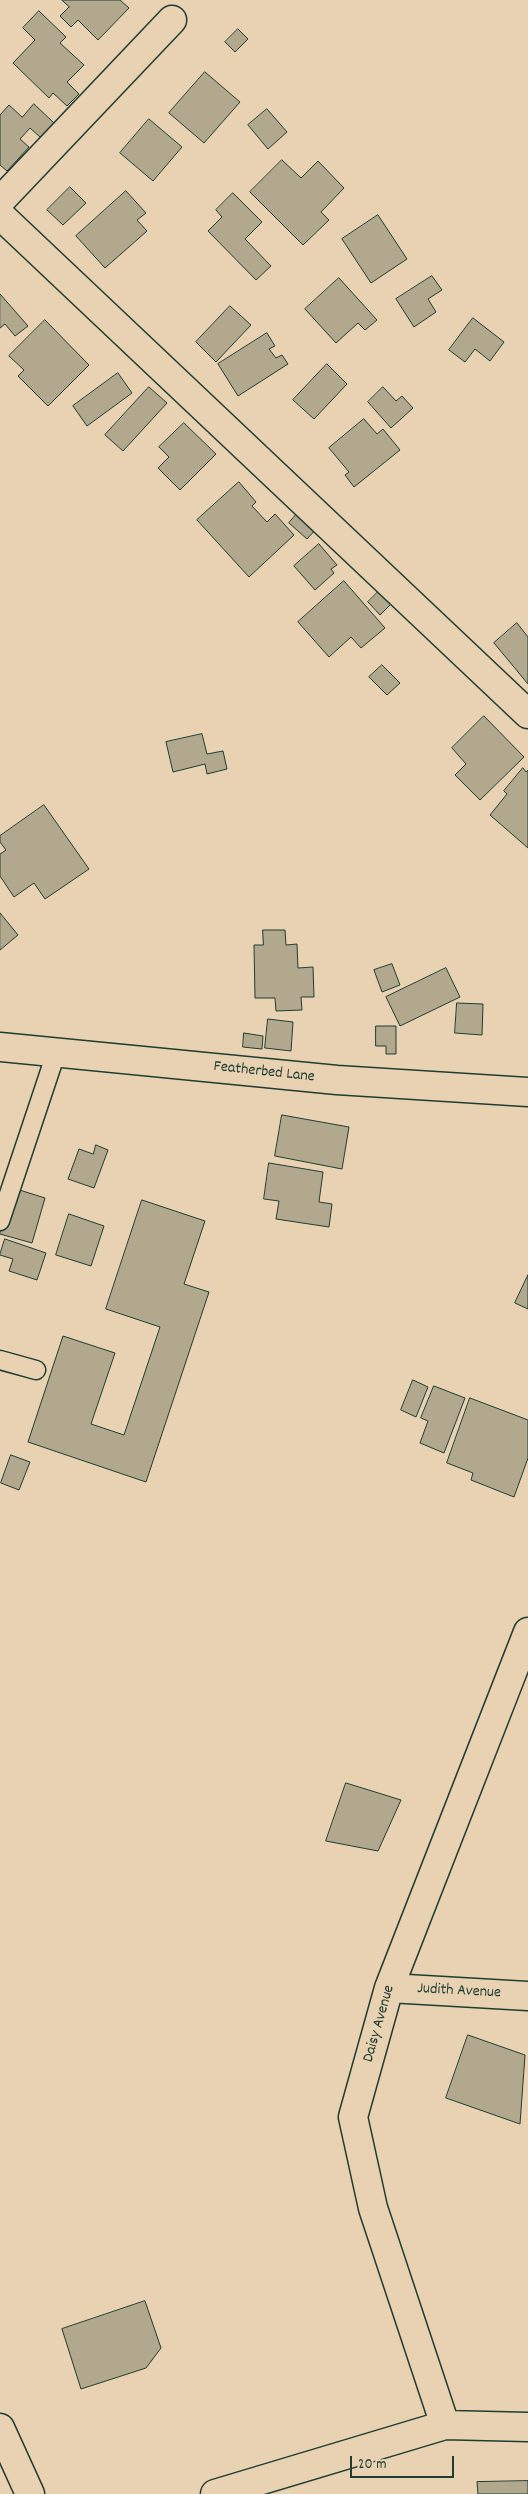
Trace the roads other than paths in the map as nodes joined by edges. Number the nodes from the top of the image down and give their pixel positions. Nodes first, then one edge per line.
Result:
1 (172, 20) dead end
2 (0, 200) edge
3 (0, 216) edge
4 (528, 714) edge
5 (0, 1047) edge
6 (56, 1053) junction
7 (528, 1092) edge
8 (0, 1220) edge
9 (0, 1360) edge
10 (36, 1370) dead end
11 (528, 1632) edge
12 (389, 1988) junction
13 (528, 1996) edge
14 (445, 2425) junction
15 (528, 2427) edge
16 (0, 2428) edge
17 (30, 2494) edge
18 (215, 2494) edge

1 - 2 street
3 - 4 street
5 - 6 street, Featherbed Lane
6 - 7 street, Featherbed Lane
6 - 8 lane
9 - 10 lane
11 - 12 street, Daisy Avenue
12 - 13 street, Judith Avenue
12 - 14 street, Daisy Avenue
14 - 15 street
14 - 18 street
16 - 17 street

